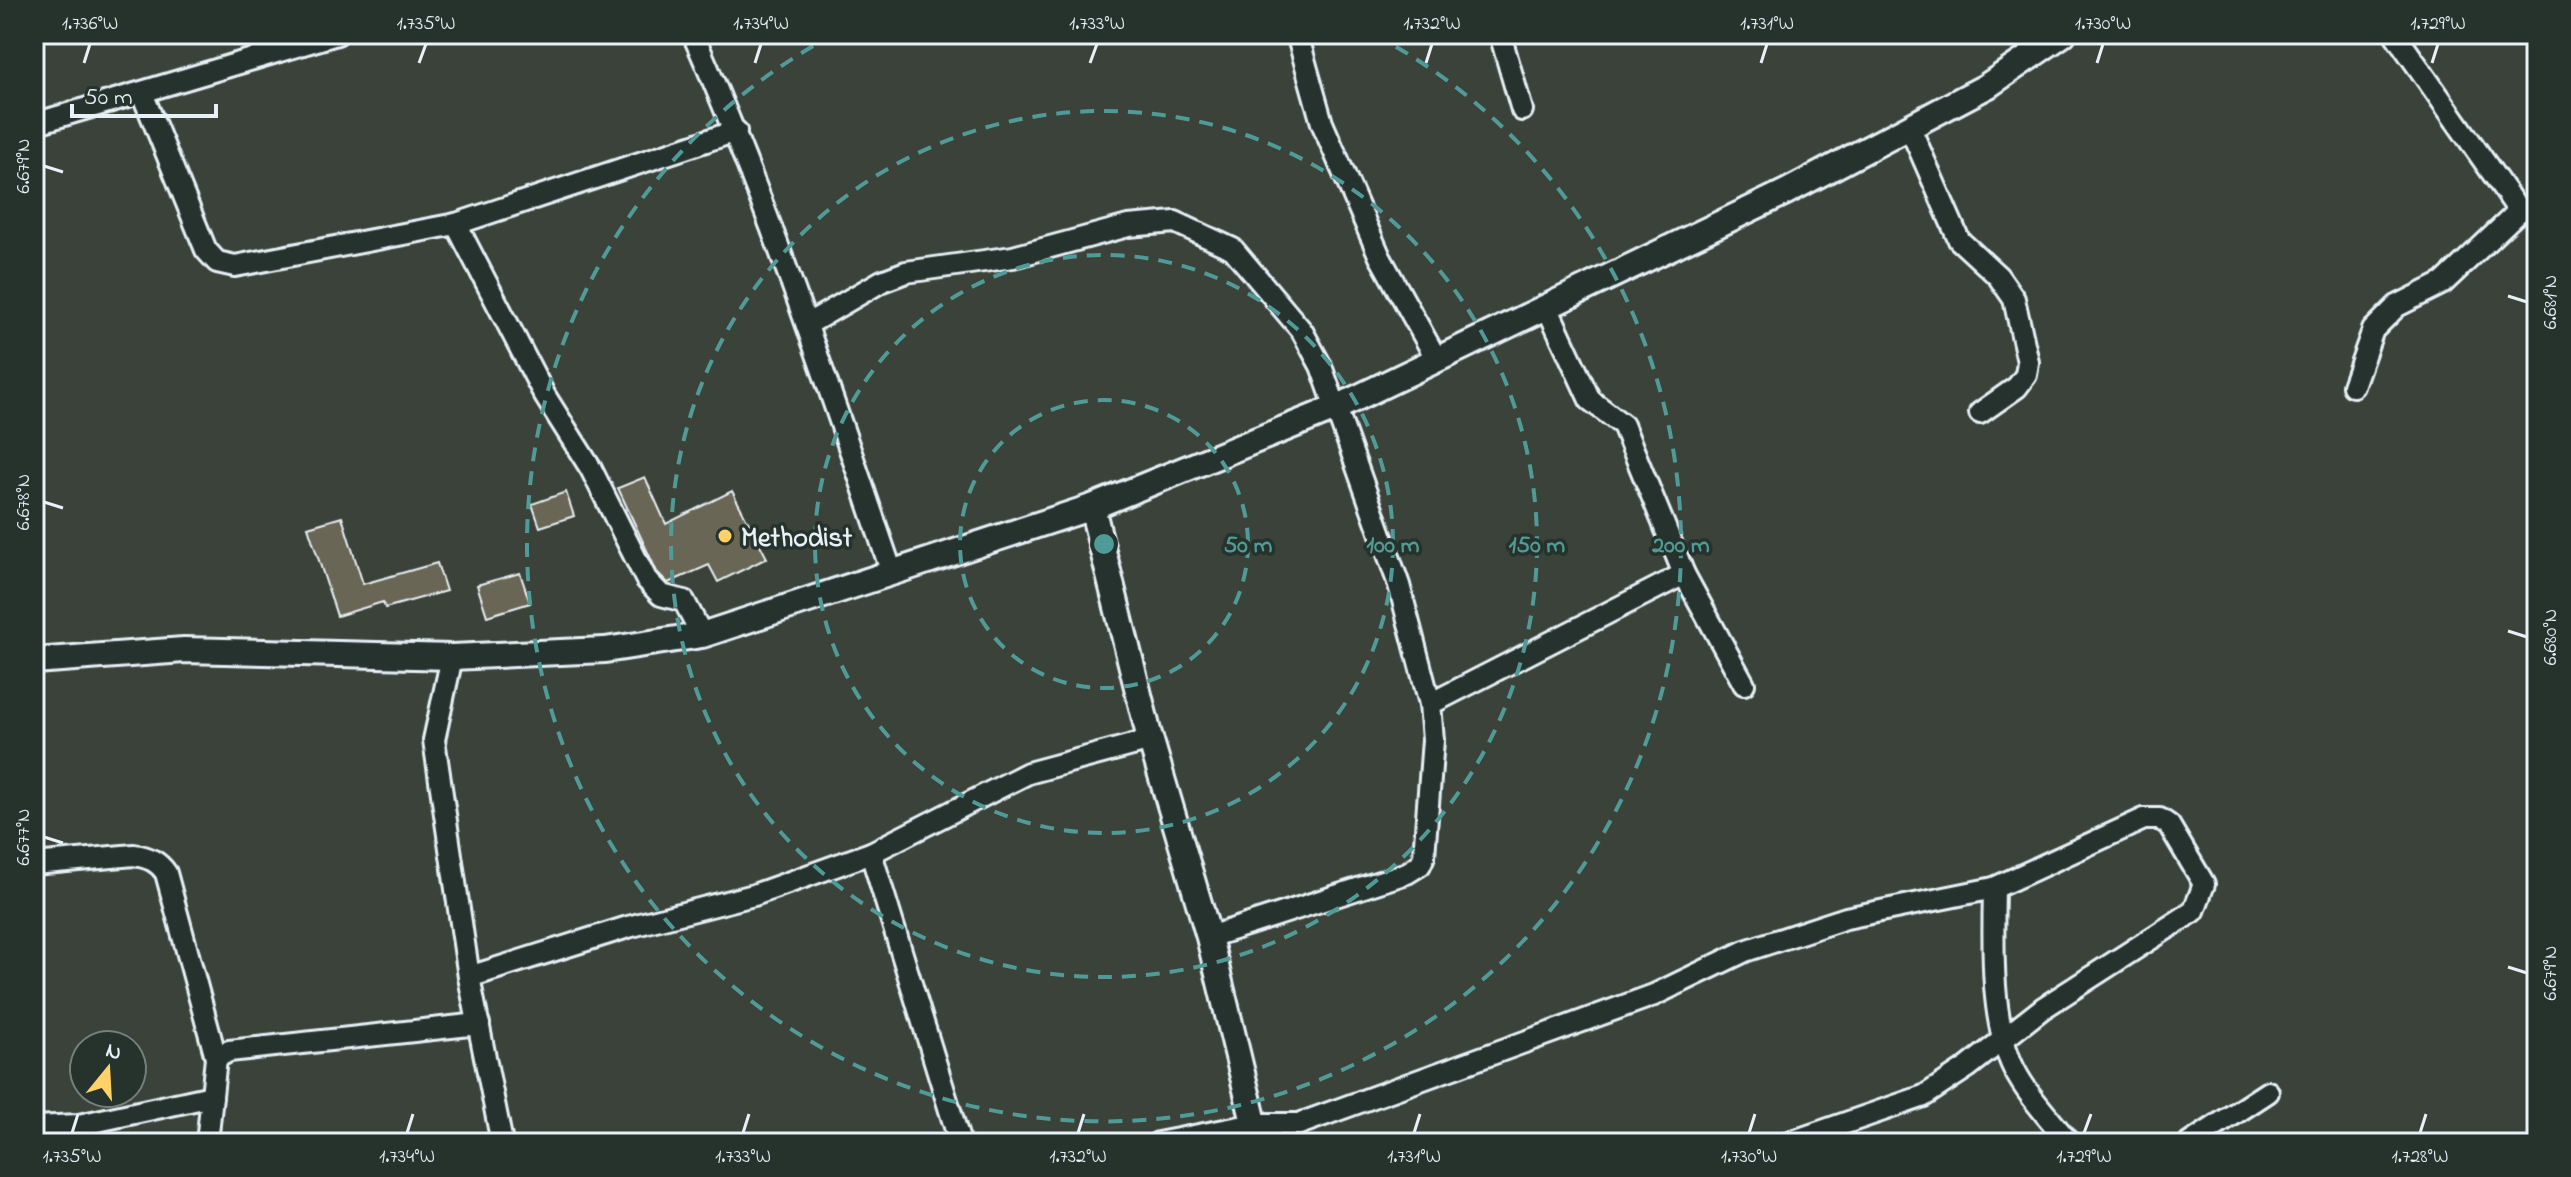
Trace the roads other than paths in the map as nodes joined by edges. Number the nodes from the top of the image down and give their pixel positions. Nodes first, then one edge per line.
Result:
1 (337, 34) edge
2 (693, 34) edge
3 (1297, 34) edge
4 (1500, 34) edge
5 (2063, 34) edge
6 (2395, 34) edge
7 (142, 93) junction
8 (1522, 110) dead end
9 (34, 124) edge
10 (1910, 128) junction
11 (736, 131) junction
12 (2528, 206) edge
13 (456, 224) junction
14 (1547, 307) junction
15 (808, 324) junction
16 (1437, 360) junction
17 (2353, 386) dead end
18 (1338, 407) junction
19 (1980, 413) dead end
20 (1092, 507) junction
21 (892, 573) junction
22 (1684, 574) junction
23 (702, 635) junction
24 (452, 657) junction
25 (34, 661) edge
26 (1744, 684) dead end
27 (1430, 704) junction
28 (1151, 740) junction
29 (871, 853) junction
30 (34, 864) edge
31 (1994, 888) junction
32 (1209, 937) junction
33 (469, 977) junction
34 (479, 1024) junction
35 (2001, 1038) junction
36 (216, 1058) junction
37 (2268, 1092) dead end
38 (212, 1096) junction
39 (34, 1127) edge
40 (1257, 1134) edge
41 (207, 1143) edge
42 (502, 1143) edge
43 (960, 1143) edge
44 (1158, 1143) edge
45 (1788, 1143) edge
46 (2069, 1143) edge
47 (2190, 1143) edge

1 - 7 street
2 - 11 street
3 - 16 street
4 - 8 street
5 - 10 street
6 - 12 street
7 - 9 street
7 - 13 street
10 - 14 street
10 - 19 street
11 - 13 street
11 - 15 street
12 - 17 street
13 - 23 street
14 - 16 street
14 - 22 street
15 - 18 street
15 - 21 street
16 - 18 street
18 - 20 street
18 - 27 street
20 - 21 street
20 - 28 street
21 - 23 street
22 - 26 street
22 - 27 street
23 - 24 street
24 - 25 street
24 - 33 street
27 - 32 street
28 - 29 street
28 - 32 street
29 - 33 street
29 - 43 street
30 - 36 street
31 - 35 street
31 - 35 street
31 - 40 street
32 - 40 street
33 - 34 street
34 - 36 street
34 - 42 street
35 - 45 street
35 - 46 street
36 - 38 street
37 - 47 street
38 - 39 street
38 - 41 street
40 - 44 street

